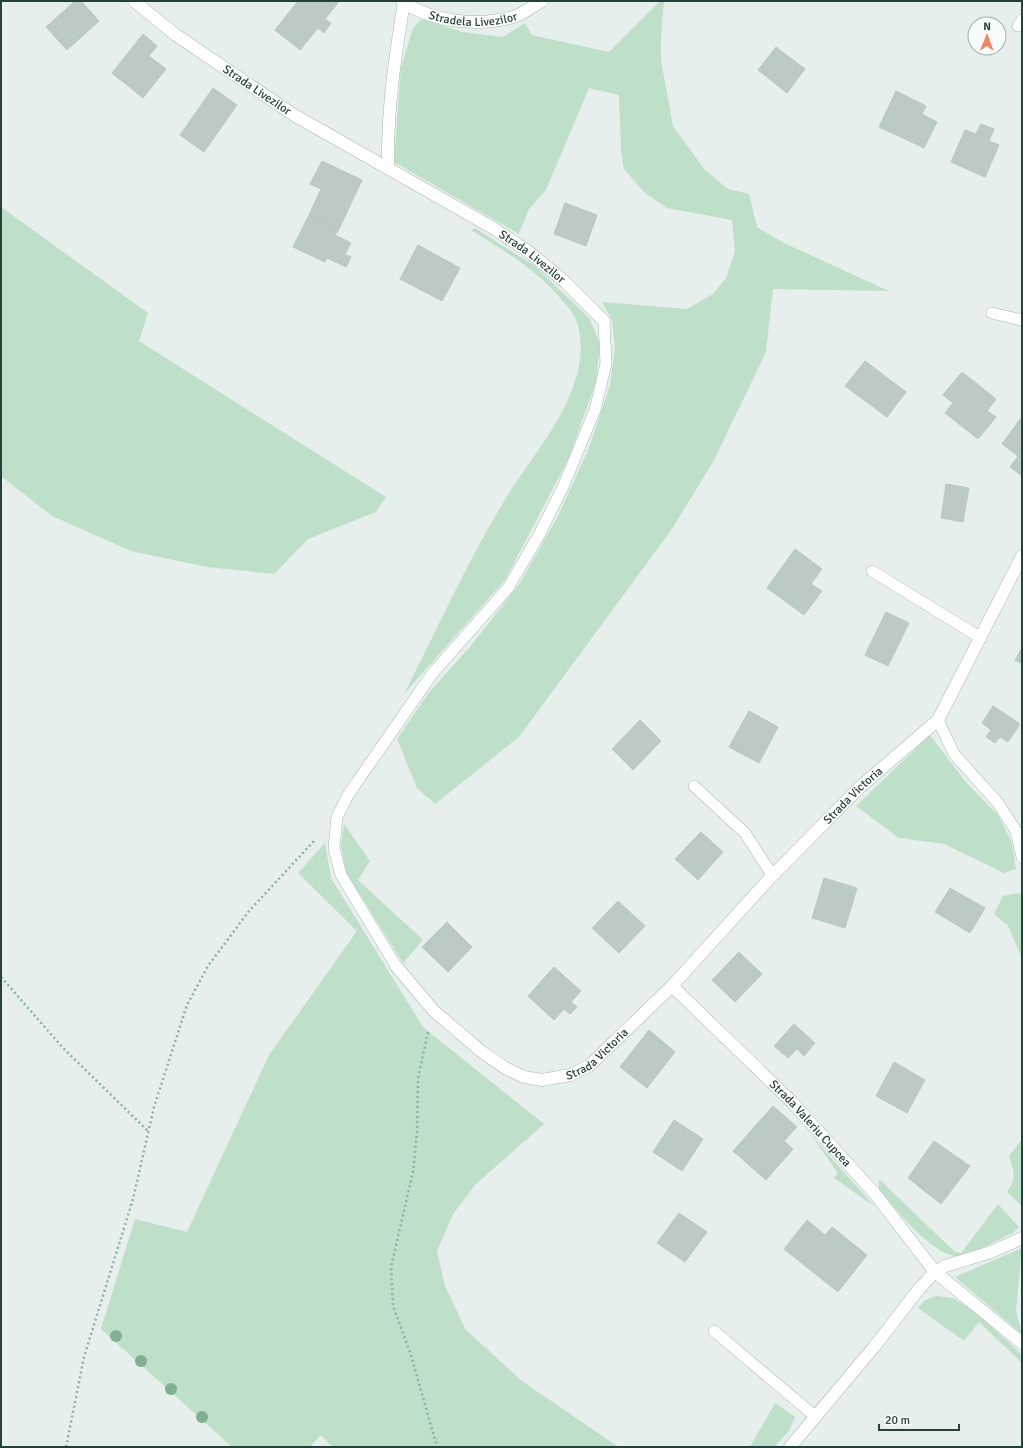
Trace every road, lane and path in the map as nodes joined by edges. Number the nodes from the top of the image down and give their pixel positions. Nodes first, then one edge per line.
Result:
1 (134, 1) edge
2 (542, 1) edge
3 (403, 2) edge
4 (388, 167) junction
5 (992, 313) dead end
6 (1022, 320) edge
7 (604, 321) joint
8 (1022, 556) edge
9 (872, 572) dead end
10 (981, 638) junction
11 (938, 720) junction
12 (694, 786) dead end
13 (337, 817) junction
14 (1022, 857) edge
15 (772, 875) junction
16 (396, 966) joint
17 (1, 977) edge
18 (672, 986) junction
19 (434, 1011) junction
20 (148, 1131) junction
21 (1022, 1238) edge
22 (935, 1272) junction
23 (714, 1331) dead end
24 (1022, 1343) edge
25 (816, 1417) junction
26 (66, 1447) edge
27 (437, 1447) edge
28 (790, 1447) edge

1 - 4 street, Strada Livezilor
2 - 3 street, Stradela Livezilor
3 - 4 street
4 - 7 street, Strada Livezilor
5 - 6 lane
7 - 13 lane
8 - 10 street, Strada Victoria
9 - 10 lane
10 - 11 street, Strada Victoria
11 - 14 lane
11 - 15 street, Strada Victoria
12 - 15 lane
13 - 16 lane
13 - 20 path
15 - 18 street, Strada Victoria
16 - 19 street, Strada Victoria
17 - 20 path
18 - 19 street, Strada Victoria
18 - 22 street, Strada Valeriu Cupcea
19 - 27 path
20 - 26 path
21 - 22 street
22 - 24 street, Strada Valeriu Cupcea
22 - 25 street
23 - 25 lane
25 - 28 street

